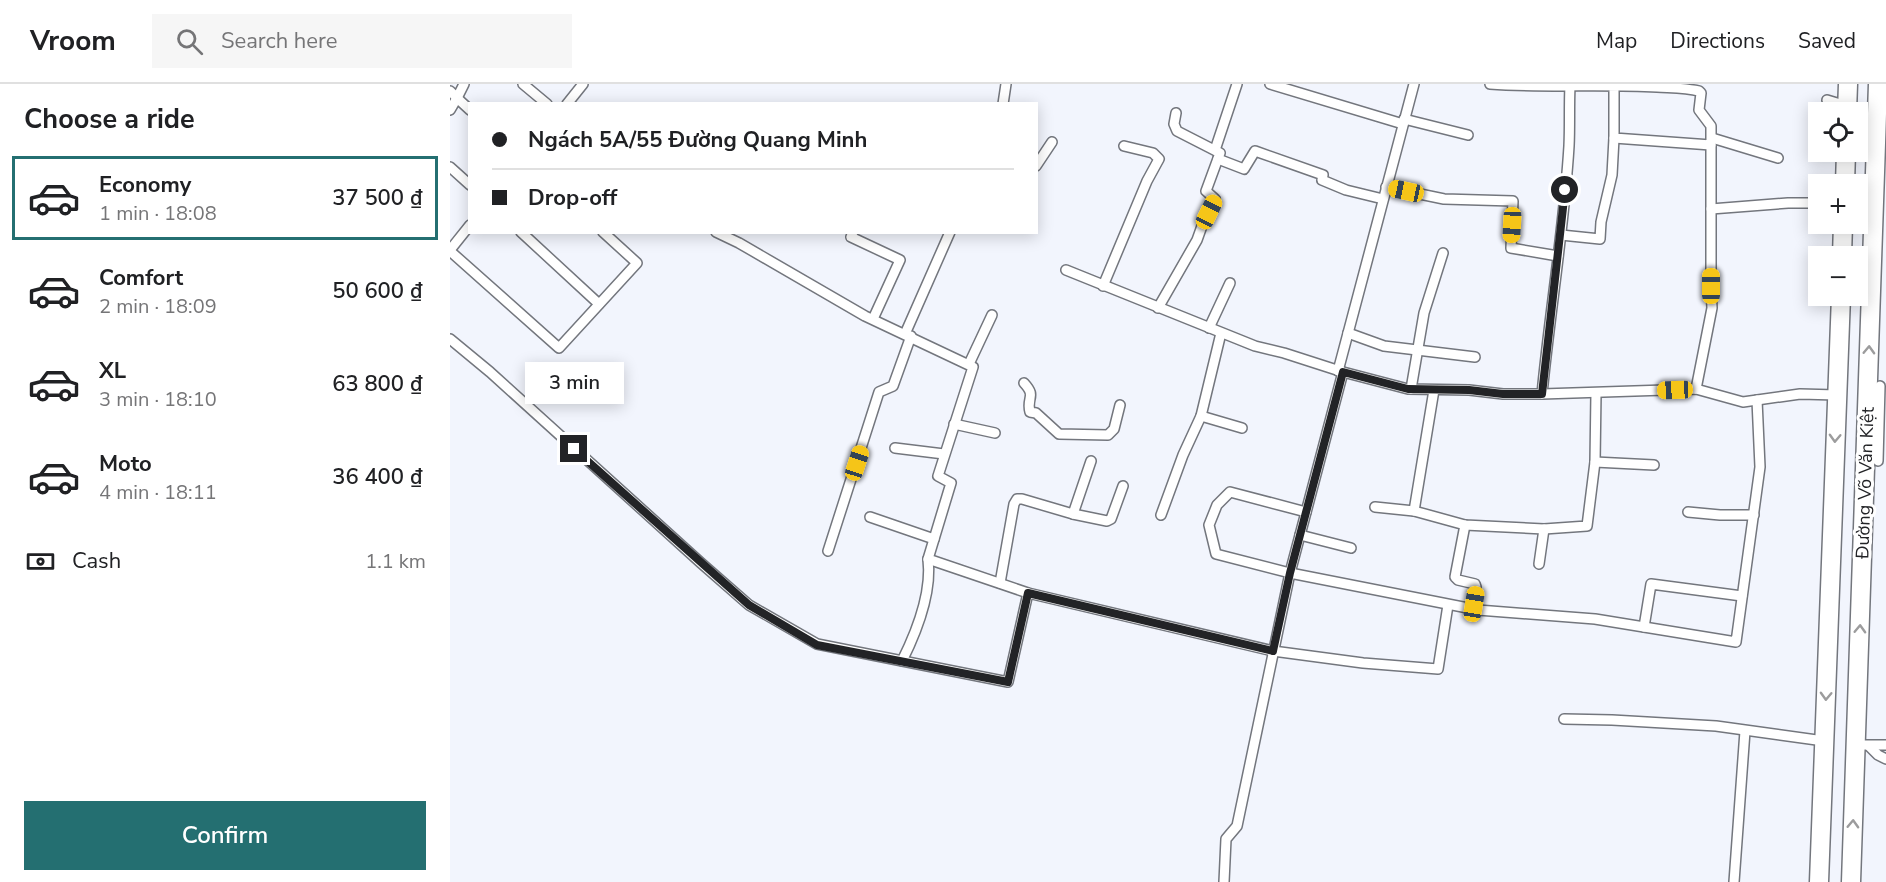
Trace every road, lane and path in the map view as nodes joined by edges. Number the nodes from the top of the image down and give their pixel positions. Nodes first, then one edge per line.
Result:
1 (464, 84) edge
2 (523, 84) edge
3 (583, 84) edge
4 (1006, 84) edge
5 (1237, 84) edge
6 (1270, 84) edge
7 (1414, 84) edge
8 (1490, 84) edge
9 (1848, 84) edge
10 (1878, 84) edge
11 (1614, 85) edge
12 (1570, 86) junction
13 (453, 95) edge
14 (1827, 100) dead end
15 (545, 102) edge
16 (569, 102) edge
17 (1003, 102) edge
18 (1831, 102) edge
19 (1847, 102) edge
20 (468, 108) edge
21 (450, 110) edge
22 (1176, 113) dead end
23 (1403, 122) junction
24 (1468, 135) dead end
25 (1614, 138) junction
26 (1052, 141) dead end
27 (1712, 141) junction
28 (1124, 146) dead end
29 (1216, 154) junction
30 (1778, 158) dead end
31 (1038, 163) edge
32 (450, 167) edge
33 (468, 183) edge
34 (1881, 183) edge
35 (1386, 187) junction
36 (1383, 199) junction
37 (1808, 203) edge
38 (1711, 209) junction
39 (468, 228) edge
40 (523, 234) edge
41 (605, 234) edge
42 (720, 234) edge
43 (743, 234) edge
44 (852, 234) edge
45 (949, 234) edge
46 (1561, 235) junction
47 (739, 243) junction
48 (450, 251) edge
49 (1443, 253) dead end
50 (1558, 256) junction
51 (1066, 270) dead end
52 (1230, 283) dead end
53 (1103, 285) junction
54 (599, 304) junction
55 (1840, 306) edge
56 (1158, 308) junction
57 (992, 315) dead end
58 (873, 319) junction
59 (1209, 328) junction
60 (1221, 333) junction
61 (1348, 333) junction
62 (908, 335) junction
63 (450, 339) edge
64 (1416, 351) junction
65 (1475, 357) dead end
66 (969, 364) junction
67 (1341, 372) junction
68 (1024, 383) dead end
69 (1878, 386) edge
70 (1411, 389) junction
71 (1696, 389) junction
72 (1434, 390) junction
73 (1596, 393) junction
74 (1542, 394) junction
75 (1837, 395) junction
76 (1757, 400) junction
77 (1120, 405) dead end
78 (1201, 416) junction
79 (954, 424) junction
80 (1242, 428) dead end
81 (995, 433) dead end
82 (895, 448) dead end
83 (944, 454) junction
84 (1091, 461) dead end
85 (1876, 461) edge
86 (1595, 462) junction
87 (1654, 465) dead end
88 (1123, 486) dead end
89 (1375, 507) dead end
90 (1414, 511) junction
91 (1306, 512) junction
92 (1688, 512) dead end
93 (1073, 514) junction
94 (1161, 515) dead end
95 (1754, 515) junction
96 (870, 517) dead end
97 (1465, 525) junction
98 (1544, 529) junction
99 (1300, 536) junction
100 (934, 539) junction
101 (1351, 548) dead end
102 (828, 551) dead end
103 (928, 559) junction
104 (1539, 564) dead end
105 (1290, 573) junction
106 (1000, 583) junction
107 (1028, 593) junction
108 (1742, 596) junction
109 (1448, 604) junction
110 (1473, 609) junction
111 (1644, 627) junction
112 (1273, 651) junction
113 (902, 662) junction
114 (1564, 719) dead end
115 (1745, 730) junction
116 (1824, 741) junction
117 (1862, 745) junction
118 (1886, 745) edge
119 (1886, 759) edge
120 (1224, 882) edge
121 (1734, 882) edge
122 (1819, 882) edge
123 (1851, 882) edge

1 - 13 street
2 - 15 street
3 - 16 street
4 - 17 street
5 - 29 street
6 - 23 street
7 - 23 street
8 - 12 street
9 - 19 highway
10 - 34 highway, Đường Võ Văn Kiệt
11 - 12 street
11 - 25 street
11 - 27 street
12 - 46 street
13 - 20 street
13 - 21 street
14 - 18 street
22 - 29 street
23 - 24 street
23 - 35 street
25 - 27 street
25 - 46 street
26 - 31 street
27 - 30 street
27 - 38 street
28 - 53 street
29 - 36 street
29 - 56 street
32 - 33 street
69 -> 34 highway, Đường Võ Văn Kiệt
35 - 36 street
35 - 50 street
36 - 61 street
37 - 38 street
38 - 71 street
39 - 48 street
40 - 54 street
41 - 54 street
42 - 47 street
43 - 47 street
44 - 58 street
45 - 62 street
46 - 50 street
47 - 58 street
48 - 54 street
49 - 64 street
50 - 74 street
51 - 53 street
52 - 59 street
53 - 56 street
55 - 75 highway, Đường Võ Văn Kiệt
56 - 59 street
57 - 66 street
58 - 62 street
59 - 60 street
60 - 67 street
60 - 78 street
61 - 64 street
61 - 67 street
62 - 66 street
62 - 102 street
63 - 113 street
64 - 65 street
64 - 70 street
66 - 79 street
67 - 70 street
67 - 91 street
68 - 77 street
69 - 85 highway, Đường Võ Văn Kiệt
70 - 72 street
71 - 73 street
71 - 76 street
72 - 74 street
72 - 90 street
73 - 74 street
73 - 86 street
75 - 76 street
75 -> 116 highway, Đường Võ Văn Kiệt
76 - 95 street
78 - 80 street
78 - 94 street
79 - 81 street
79 - 83 street
82 - 83 street
83 - 100 street
84 - 93 street
117 -> 85 highway, Đường Võ Văn Kiệt
86 - 87 street
86 - 98 street
88 - 93 street
89 - 90 street
90 - 97 street
91 - 99 street
91 - 105 street
92 - 95 street
93 - 106 street
95 - 108 street
96 - 100 street
97 - 98 street
97 - 110 street
98 - 104 street
99 - 101 street
99 - 105 street
100 - 103 street
103 - 106 street
103 - 113 street
105 - 109 street
105 - 112 street
106 - 107 street
107 - 112 street
107 - 113 street
108 - 111 street
108 - 111 street
109 - 110 street
109 - 112 street
110 - 111 street
112 - 120 street
114 - 115 street
115 - 116 street
115 - 121 street
116 - 122 highway, Đường Võ Văn Kiệt
117 - 118 street
117 - 119 street
123 -> 117 highway, Đường Võ Văn Kiệt

